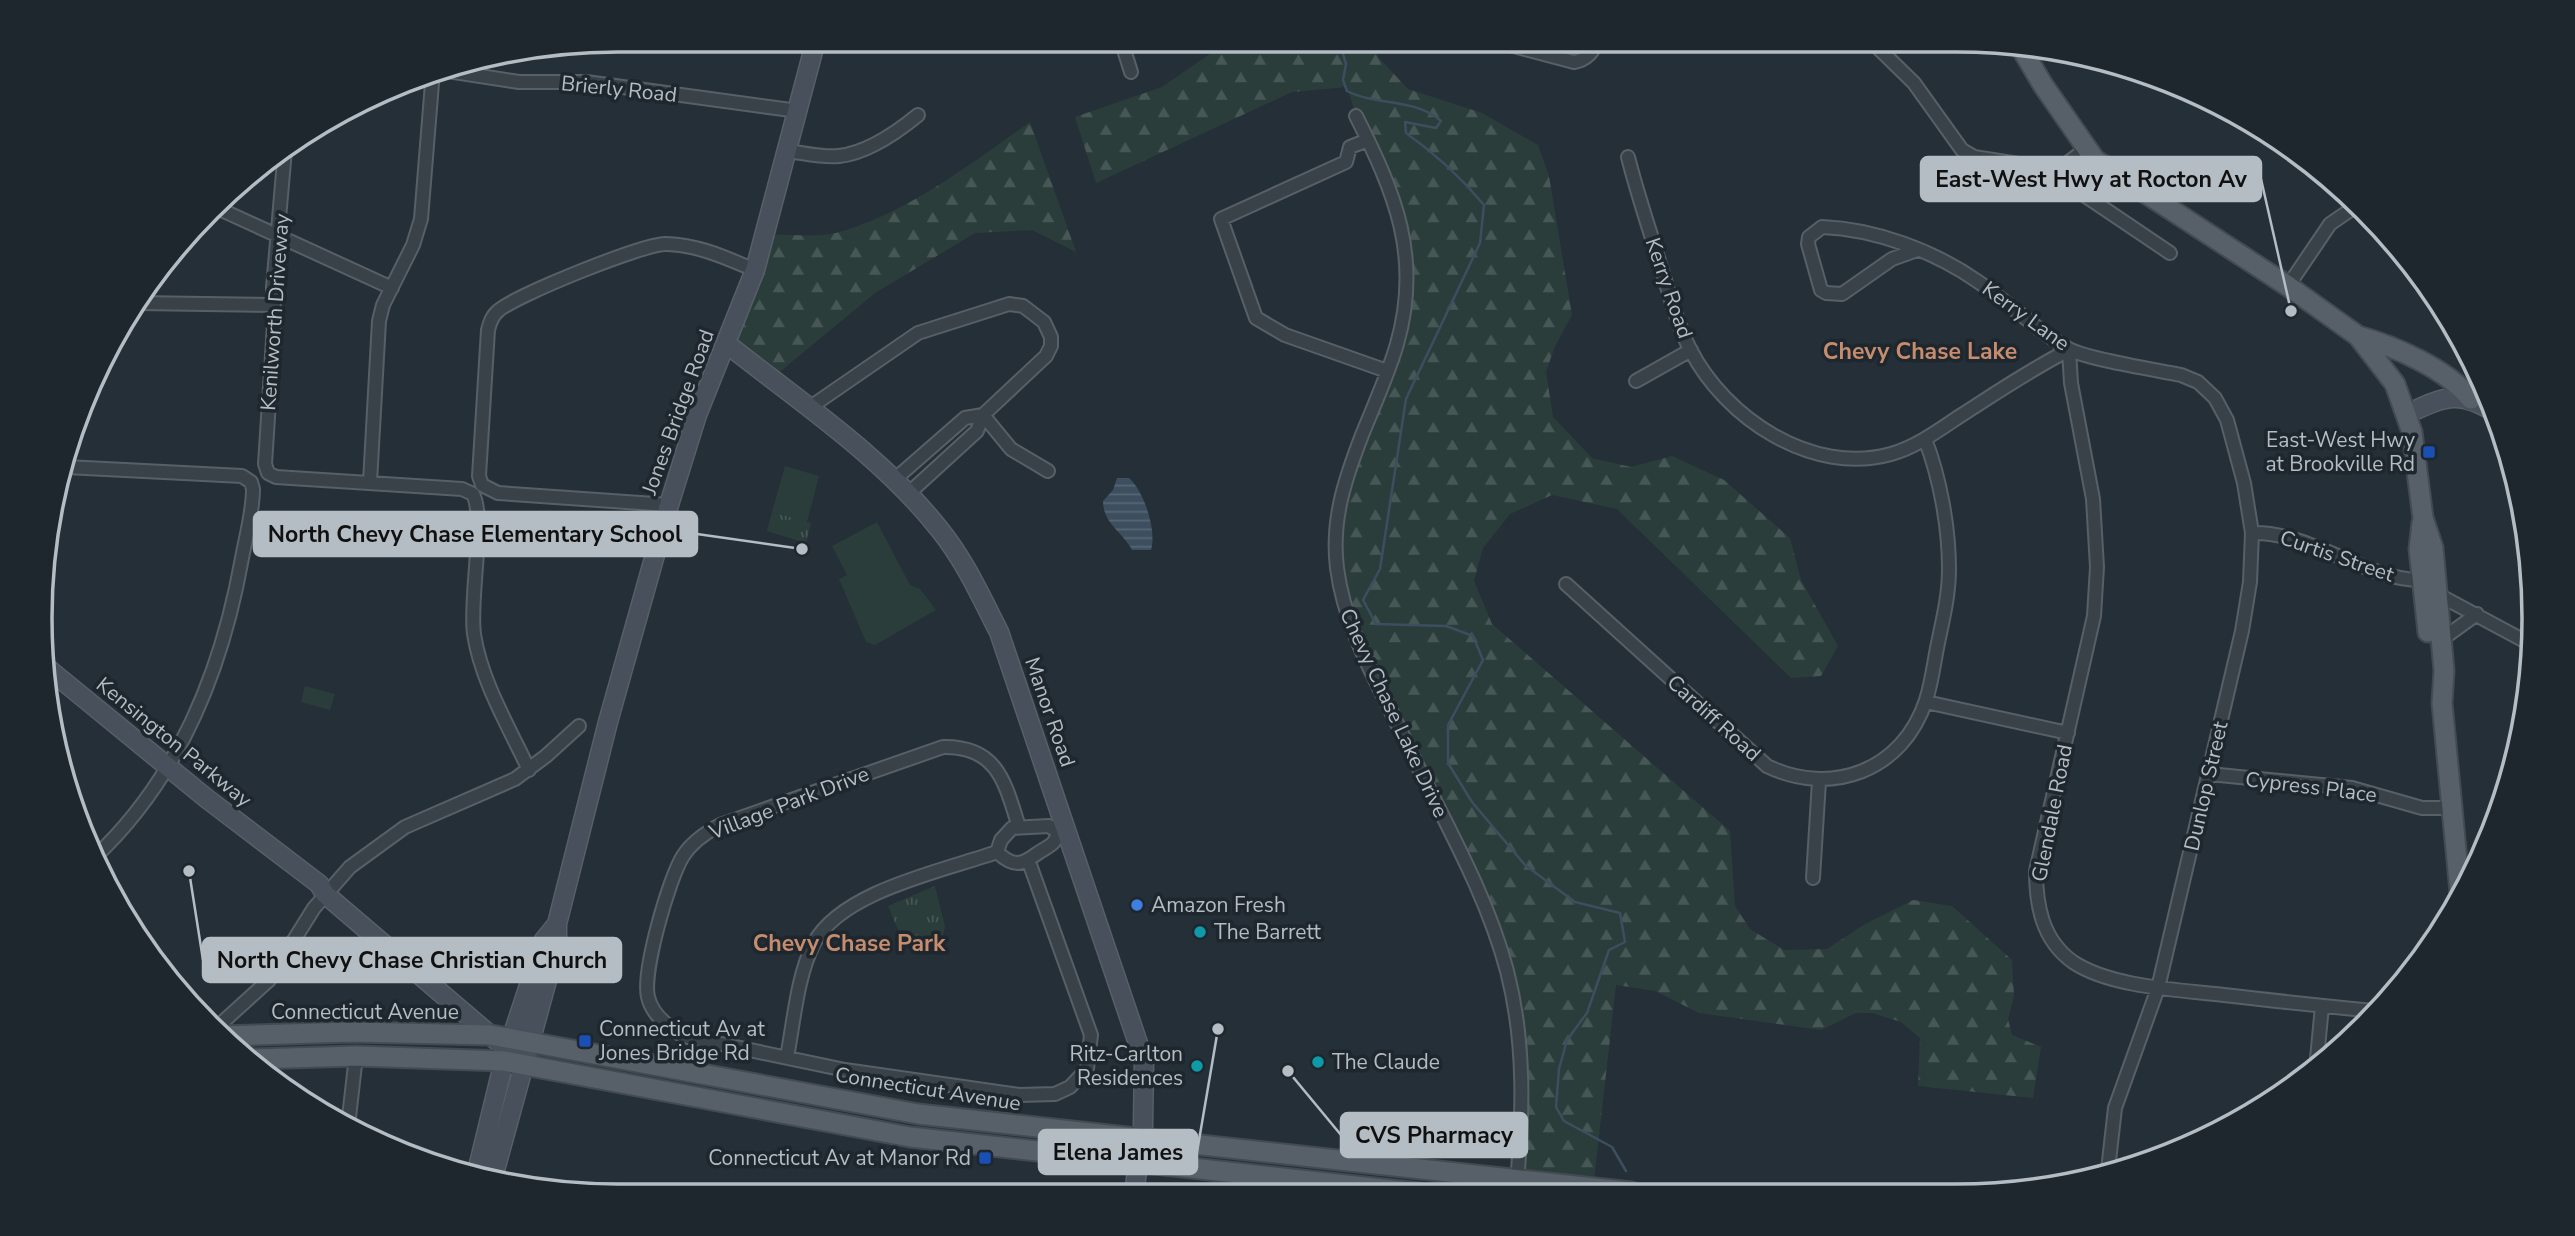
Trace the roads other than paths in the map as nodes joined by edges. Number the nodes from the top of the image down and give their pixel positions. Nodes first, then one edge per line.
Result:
1 (813, 52) edge
2 (1125, 52) edge
3 (1536, 52) edge
4 (1592, 52) edge
5 (1882, 52) edge
6 (2026, 57) edge
7 (1131, 72) dead end
8 (467, 73) edge
9 (432, 85) edge
10 (798, 111) junction
11 (918, 116) dead end
12 (1356, 116) dead end
13 (1368, 140) junction
14 (2086, 149) junction
15 (788, 151) junction
16 (1629, 157) dead end
17 (284, 162) edge
18 (2053, 174) junction
19 (2349, 211) edge
20 (225, 212) edge
21 (280, 237) junction
22 (1917, 250) junction
23 (2170, 253) dead end
24 (755, 270) junction
25 (2288, 286) junction
26 (392, 288) junction
27 (149, 303) edge
28 (274, 305) junction
29 (2358, 336) junction
30 (727, 344) junction
31 (1690, 350) junction
32 (2069, 350) junction
33 (1387, 372) junction
34 (1636, 381) dead end
35 (2216, 398) joint
36 (2471, 399) junction
37 (2480, 403) edge
38 (809, 408) junction
39 (2407, 414) junction
40 (983, 415) junction
41 (1925, 439) junction
42 (73, 467) edge
43 (1048, 471) dead end
44 (894, 480) junction
45 (370, 482) junction
46 (908, 494) junction
47 (669, 506) junction
48 (2423, 518) junction
49 (2252, 533) junction
50 (2422, 580) junction
51 (1566, 584) dead end
52 (2437, 594) junction
53 (2477, 614) junction
54 (2521, 639) edge
55 (2441, 640) junction
56 (56, 675) edge
57 (1926, 702) junction
58 (2442, 703) junction
59 (579, 726) dead end
60 (2068, 733) junction
61 (167, 765) junction
62 (529, 770) junction
63 (2209, 775) junction
64 (1819, 781) junction
65 (2452, 808) junction
66 (1019, 827) junction
67 (1062, 831) junction
68 (102, 848) edge
69 (997, 852) junction
70 (1029, 862) junction
71 (1813, 878) dead end
72 (2459, 878) edge
73 (325, 894) junction
74 (2158, 988) junction
75 (2322, 1006) junction
76 (2364, 1010) edge
77 (223, 1022) edge
78 (237, 1035) edge
79 (491, 1035) junction
80 (516, 1051) junction
81 (2317, 1053) edge
82 (356, 1056) junction
83 (787, 1057) junction
84 (264, 1059) edge
85 (349, 1115) edge
86 (1141, 1140) junction
87 (2109, 1162) edge
88 (1139, 1163) junction
89 (479, 1166) edge
90 (494, 1170) edge
91 (1136, 1184) edge
92 (1309, 1184) edge
93 (1509, 1184) edge
94 (1517, 1184) edge

1 - 10 street, Jones Bridge Road
2 - 7 street
3 - 4 street
5 - 18 street
6 - 14 main road
8 - 10 street, Brierly Road
9 - 26 street
10 - 15 street, Jones Bridge Road
11 - 15 street
12 - 13 street, Chevy Chase Lake Drive
13 - 33 street, Chevy Chase Lake Drive
13 - 33 street
14 - 18 street
14 - 25 main road
15 - 24 street, Jones Bridge Road
16 - 31 street, Kerry Road
17 - 21 street, Kenilworth Driveway
18 - 23 street
19 - 25 street
20 - 21 street
21 - 26 street
21 - 28 street, Kenilworth Driveway
22 - 22 street, Kerry Lane
22 - 32 street, Kerry Lane
24 - 30 street, Jones Bridge Road
24 - 47 street
25 - 29 main road
26 - 45 street
27 - 28 street
28 - 45 street, Kenilworth Driveway
29 - 36 main road
29 - 39 main road
30 - 38 street, Manor Road
30 - 47 street, Jones Bridge Road
31 - 34 street
31 - 41 street, Kerry Road
32 - 35 street, Kerry Lane
32 - 41 street, Kerry Road
32 - 60 street, Glendale Road
33 - 94 street, Chevy Chase Lake Drive
35 - 49 street, Dunlop Street
36 - 37 street
36 - 39 street
38 - 40 street
38 - 44 street, Manor Road
39 - 48 main road
40 - 43 street
40 - 44 street
40 - 46 street
41 - 57 street, Cardiff Road
42 - 61 street
44 - 46 street, Manor Road
45 - 62 street
46 - 67 street, Manor Road
47 - 80 street, Jones Bridge Road
48 - 50 main road
48 - 52 main road
49 - 50 street, Curtis Street
49 - 63 street, Dunlop Street
50 - 58 main road
51 - 64 street, Cardiff Road
52 - 53 street
52 - 55 main road
53 - 54 street
53 - 55 street
55 - 58 main road
56 - 61 street, Kensington Parkway
57 - 60 street
57 - 64 street, Cardiff Road
58 - 65 main road
59 - 62 street
60 - 74 street, Glendale Road
61 - 68 street
61 - 73 street, Kensington Parkway
62 - 73 street
63 - 65 street, Cypress Place
63 - 74 street, Dunlop Street
64 - 71 street
65 - 72 main road
66 - 67 street
66 - 69 street
66 - 83 street, Village Park Drive
67 - 70 street
67 - 86 street, Manor Road
69 - 70 street
69 - 83 street
70 - 83 street, Village Park Drive
73 - 77 street
73 - 79 street, Kensington Parkway
74 - 75 street, Glendale Road
74 - 87 street, Dunlop Street
75 - 76 street, Glendale Road
75 - 81 street
78 - 79 main road, Connecticut Avenue
79 - 80 main road, Connecticut Avenue
80 - 82 main road, Connecticut Avenue
80 - 86 main road, Connecticut Avenue
80 - 88 main road, Connecticut Avenue
80 - 89 street, Jones Bridge Road
80 - 90 street, Jones Bridge Road
82 - 84 main road, Connecticut Avenue
82 - 85 street
86 - 88 street, Manor Road
86 - 93 main road, Connecticut Avenue
88 - 91 street, Manor Road
88 - 92 main road, Connecticut Avenue

